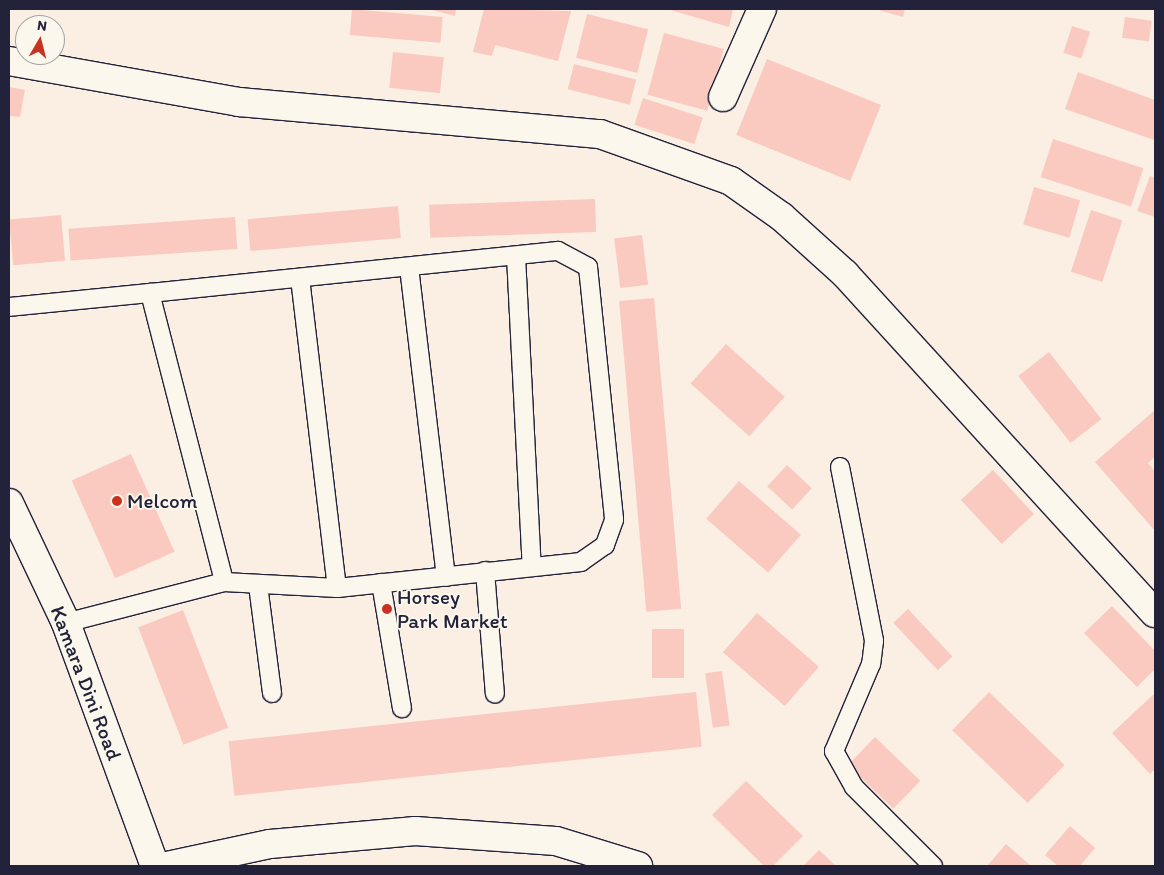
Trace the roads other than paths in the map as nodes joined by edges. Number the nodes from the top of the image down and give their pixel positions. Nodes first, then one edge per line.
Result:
1 (762, 9) edge
2 (9, 61) edge
3 (723, 97) dead end
4 (516, 256) junction
5 (409, 267) junction
6 (300, 278) junction
7 (150, 293) junction
8 (9, 307) edge
9 (840, 467) dead end
10 (9, 503) edge
11 (532, 567) junction
12 (485, 571) junction
13 (446, 576) junction
14 (224, 582) junction
15 (381, 583) junction
16 (258, 585) junction
17 (337, 588) junction
18 (1155, 613) edge
19 (66, 623) junction
20 (272, 693) dead end
21 (495, 694) dead end
22 (402, 708) dead end
23 (155, 866) edge
24 (167, 866) edge
25 (638, 866) edge
26 (933, 866) edge

1 - 3 street
2 - 18 street
4 - 5 lane
4 - 11 lane
4 - 11 lane
5 - 6 lane
5 - 13 lane
6 - 7 lane
6 - 17 lane
7 - 8 lane
7 - 14 lane
9 - 26 lane
10 - 19 street, Kamara Dini Road
11 - 12 lane
12 - 13 lane
12 - 21 lane
13 - 15 lane
14 - 16 lane
14 - 19 lane
15 - 17 lane
15 - 22 lane
16 - 17 lane
16 - 20 lane
19 - 23 street, Kamara Dini Road
24 - 25 street

